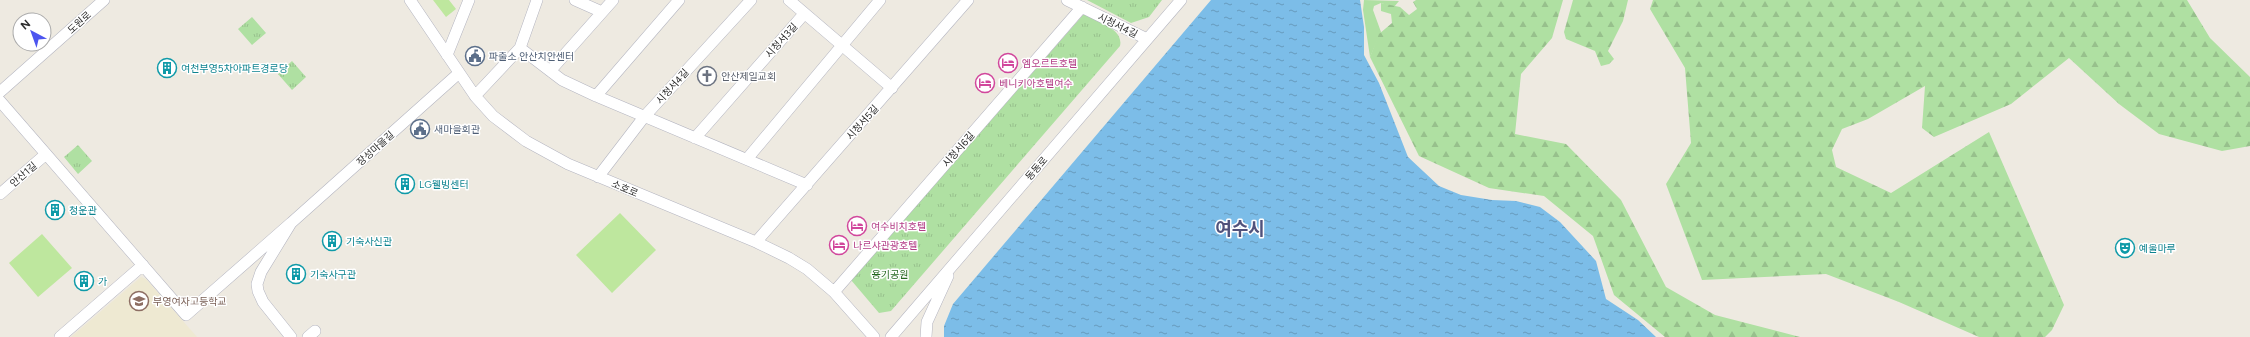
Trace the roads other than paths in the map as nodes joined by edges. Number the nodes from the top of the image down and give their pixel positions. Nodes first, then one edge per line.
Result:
1 (104, 0) edge
2 (410, 0) edge
3 (468, 0) edge
4 (538, 0) edge
5 (575, 0) edge
6 (613, 0) edge
7 (679, 0) edge
8 (751, 0) edge
9 (789, 0) edge
10 (968, 0) edge
11 (1067, 0) edge
12 (1181, 0) edge
13 (875, 2) edge
14 (1082, 7) junction
15 (602, 12) junction
16 (804, 14) junction
17 (1147, 39) junction
18 (842, 46) junction
19 (520, 48) junction
20 (447, 55) junction
21 (550, 71) junction
22 (459, 73) junction
23 (892, 88) junction
24 (0, 92) edge
25 (475, 96) junction
26 (596, 96) junction
27 (0, 101) edge
28 (644, 117) junction
29 (695, 138) junction
30 (46, 154) junction
31 (747, 159) junction
32 (598, 177) junction
33 (807, 185) junction
34 (0, 194) edge
35 (291, 223) junction
36 (756, 242) junction
37 (956, 262) junction
38 (143, 265) junction
39 (834, 292) junction
40 (60, 337) edge
41 (291, 337) edge
42 (874, 337) edge
43 (891, 337) edge
44 (926, 337) edge

1 - 24 street, 도원로
2 - 20 street, 소호로
3 - 20 street
4 - 19 street
5 - 15 street
6 - 15 street
7 - 26 street
8 - 28 street, 시청서4길
9 - 16 street
10 - 23 street, 시청서5길
11 - 14 street, 시청서4길
12 - 17 street, 동동로
13 - 18 street
14 - 17 street, 시청서4길
14 - 39 street, 시청서6길
15 - 21 street
16 - 18 street
16 - 29 street, 시청서3길
17 - 37 street, 동동로
18 - 23 street
18 - 31 street
19 - 21 street
19 - 25 street
20 - 22 street, 소호로
21 - 26 street
22 - 25 street, 소호로
22 - 35 street, 장성마을길
23 - 33 street, 시청서5길
25 - 32 street, 소호로
26 - 28 street
27 - 30 street
28 - 29 street
28 - 32 street, 시청서4길
29 - 31 street
30 - 34 street, 안산1길
30 - 38 street
31 - 33 street
32 - 36 street, 소호로
33 - 36 street, 시청서5길
35 - 38 street, 장성마을길
35 - 41 street, 장성마을길
36 - 39 street, 소호로
37 - 43 street, 동동로
37 - 44 street
38 - 40 street
39 - 42 street, 소호로

